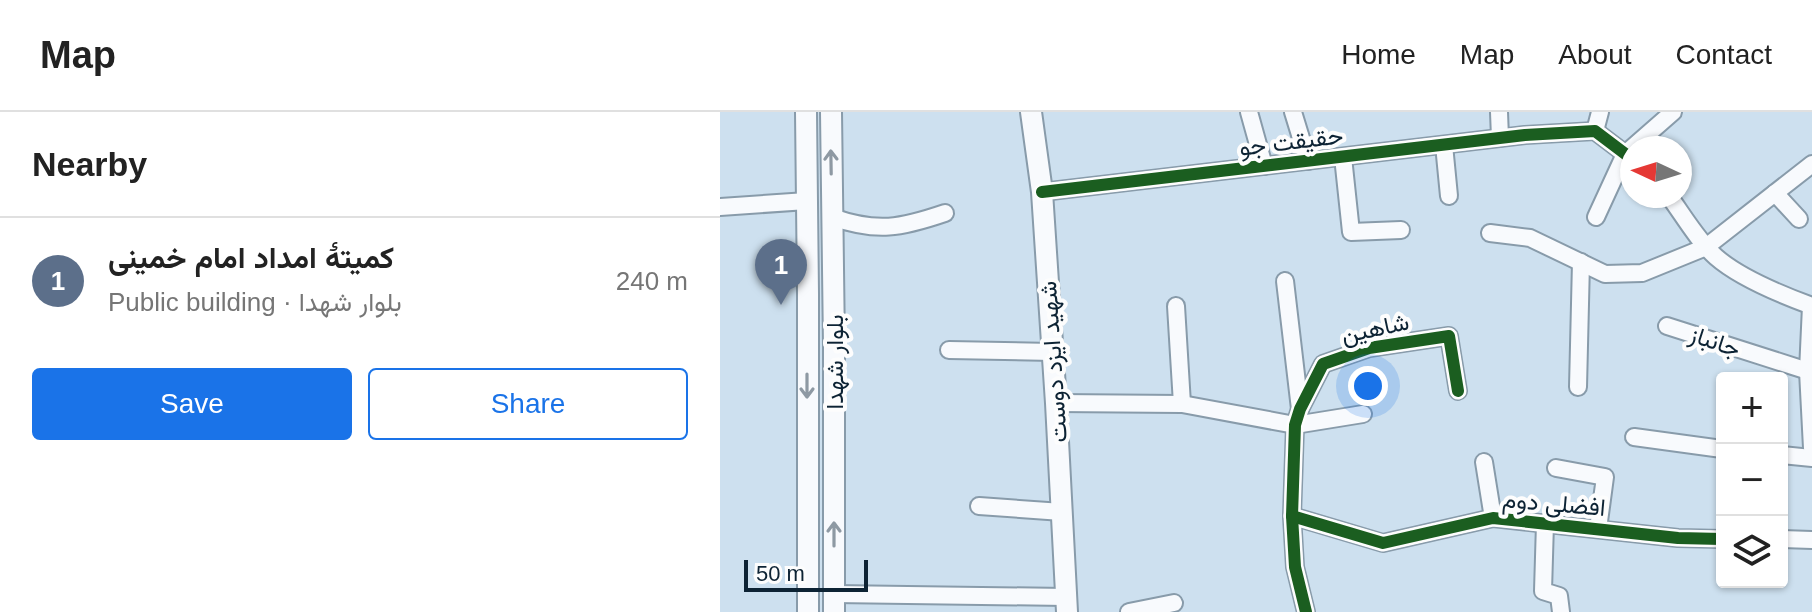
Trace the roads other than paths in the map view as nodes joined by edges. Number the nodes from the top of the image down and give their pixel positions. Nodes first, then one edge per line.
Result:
1 (806, 112) edge
2 (831, 112) edge
3 (1031, 112) edge
4 (1249, 112) edge
5 (1293, 112) edge
6 (1499, 112) edge
7 (1600, 112) edge
8 (1673, 112) edge
9 (1595, 131) junction
10 (1650, 136) edge
11 (1500, 138) junction
12 (1444, 145) junction
13 (1620, 150) edge
14 (1343, 157) junction
15 (1308, 161) junction
16 (1812, 164) edge
17 (1264, 166) junction
18 (1620, 173) edge
19 (1042, 192) junction
20 (1775, 193) junction
21 (1449, 196) dead end
22 (807, 201) junction
23 (720, 207) edge
24 (1678, 208) edge
25 (945, 213) dead end
26 (832, 217) junction
27 (1596, 217) dead end
28 (1799, 219) dead end
29 (1401, 230) dead end
30 (1490, 233) dead end
31 (1706, 247) junction
32 (1581, 262) junction
33 (1285, 281) dead end
34 (834, 293) junction
35 (808, 294) junction
36 (1176, 306) dead end
37 (1812, 306) edge
38 (1667, 326) dead end
39 (834, 346) junction
40 (807, 347) junction
41 (949, 350) dead end
42 (1053, 352) junction
43 (1808, 371) junction
44 (1578, 387) dead end
45 (1458, 391) dead end
46 (1056, 403) junction
47 (1182, 404) junction
48 (1363, 414) dead end
49 (1298, 417) junction
50 (1634, 437) dead end
51 (1716, 448) edge
52 (1812, 448) edge
53 (1788, 456) edge
54 (1812, 458) edge
55 (1484, 462) dead end
56 (1556, 468) dead end
57 (979, 506) dead end
58 (1062, 512) junction
59 (1292, 516) junction
60 (1493, 518) junction
61 (1545, 523) junction
62 (1598, 529) junction
63 (1716, 539) edge
64 (1788, 539) edge
65 (1812, 540) edge
66 (834, 603) edge
67 (905, 603) edge
68 (1174, 603) dead end
69 (1067, 605) edge
70 (808, 612) edge
71 (1129, 612) edge
72 (1306, 612) edge
73 (1561, 612) edge

1 - 22 main road, بلوار شهدا
26 -> 2 main road, بلوار شهدا
3 - 19 main road, شهید ایزد دوست
4 - 17 street
5 - 15 street
6 - 11 street
7 - 9 street
8 - 10 street
9 - 11 street, حقیقت جو
9 - 13 street
11 - 12 street, حقیقت جو
12 - 14 street, حقیقت جو
12 - 21 street
14 - 15 street, حقیقت جو
14 - 29 street
15 - 17 street, حقیقت جو
16 - 20 street
17 - 19 street, حقیقت جو
18 - 27 street
19 - 42 main road, شهید ایزد دوست
20 - 28 street
20 - 31 street
22 - 23 street
22 - 35 main road, بلوار شهدا
24 - 31 street
25 - 26 street
26 - 34 main road, بلوار شهدا
30 - 32 street
31 - 32 street
31 - 37 street
32 - 44 street
33 - 49 street
34 - 35 main road
34 - 39 main road, بلوار شهدا
35 - 40 main road, بلوار شهدا
36 - 47 street
37 - 43 street
38 - 43 street, جانباز
39 - 40 main road
66 -> 39 main road, بلوار شهدا
40 -> 70 main road, بلوار شهدا
41 - 42 street
42 - 46 main road, شهید ایزد دوست
43 - 52 street
45 - 49 street, شاهین
46 - 47 street
46 - 58 main road, شهید ایزد دوست
47 - 49 street
48 - 49 street
49 - 59 street
50 - 51 street
53 - 54 street
55 - 60 street
56 - 62 street
57 - 58 street
58 - 69 main road, شهید ایزد دوست
59 - 60 street, افضلی دوم
59 - 72 street
60 - 61 street, افضلی دوم
61 - 62 street, افضلی دوم
61 - 73 street
62 - 63 street, افضلی دوم
64 - 65 street
66 - 67 street
67 - 69 street
68 - 71 street

